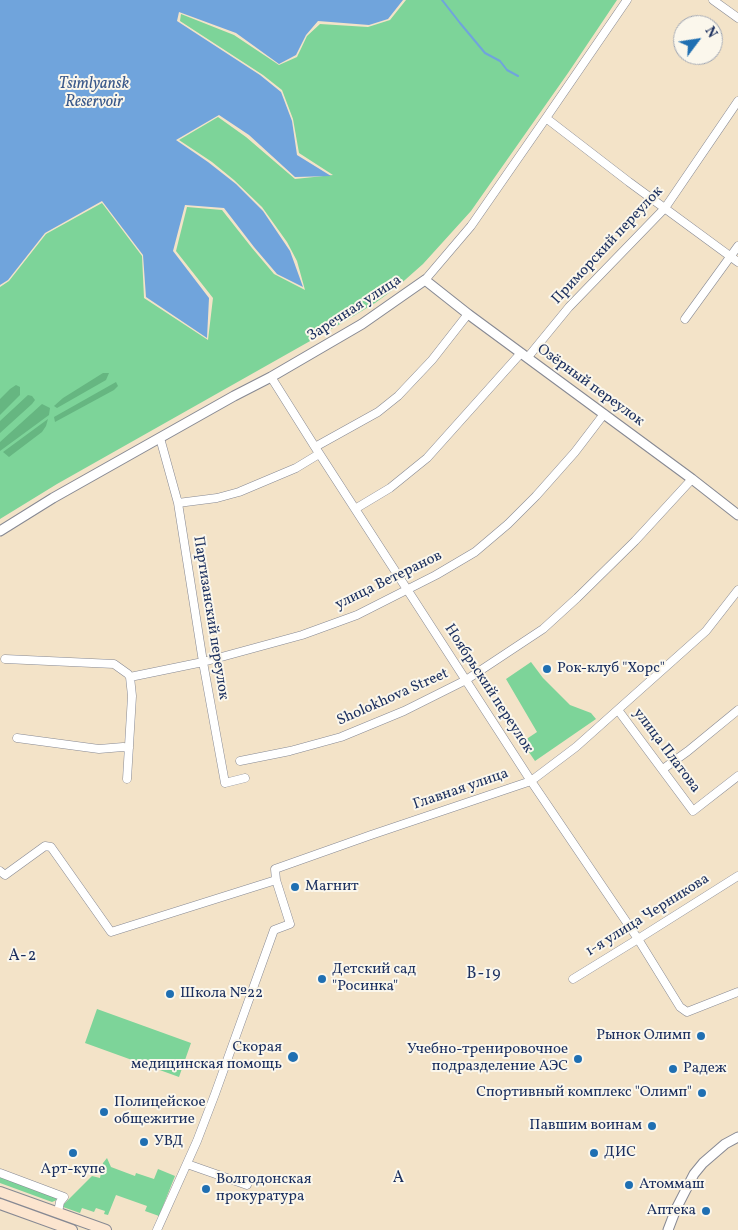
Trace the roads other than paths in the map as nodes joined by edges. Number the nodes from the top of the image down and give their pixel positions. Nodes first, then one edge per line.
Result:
1 (626, 0) edge
2 (713, 0) edge
3 (738, 18) edge
4 (738, 101) edge
5 (546, 118) junction
6 (665, 208) junction
7 (738, 246) edge
8 (730, 256) junction
9 (738, 262) edge
10 (425, 280) junction
11 (468, 314) junction
12 (685, 319) dead end
13 (525, 355) junction
14 (271, 377) junction
15 (604, 414) junction
16 (160, 438) junction
17 (317, 451) junction
18 (692, 479) junction
19 (178, 503) junction
20 (355, 509) junction
21 (738, 514) edge
22 (0, 531) edge
23 (408, 590) junction
24 (738, 590) edge
25 (5, 659) dead end
26 (203, 662) junction
27 (130, 677) junction
28 (466, 680) junction
29 (618, 710) junction
30 (738, 710) edge
31 (17, 738) dead end
32 (128, 748) junction
33 (240, 761) dead end
34 (663, 769) junction
35 (738, 776) edge
36 (245, 778) dead end
37 (127, 779) dead end
38 (531, 781) junction
39 (0, 871) edge
40 (738, 876) edge
41 (276, 880) junction
42 (638, 939) junction
43 (573, 978) dead end
44 (738, 992) edge
45 (738, 1137) edge
46 (738, 1142) edge
47 (187, 1164) junction
48 (0, 1173) edge
49 (246, 1185) dead end
50 (0, 1192) edge
51 (0, 1204) edge
52 (58, 1212) junction
53 (72, 1230) edge
54 (106, 1230) edge
55 (158, 1230) edge
56 (668, 1230) edge
57 (674, 1230) edge

1 - 5 street, Заречная улица
2 - 3 street
4 - 6 street, Приморский переулок
5 - 6 street
5 - 10 street, Заречная улица
6 - 8 street
6 - 13 street, Приморский переулок
7 - 8 street
8 - 9 street
8 - 12 street
10 - 11 street, Озёрный переулок
10 - 14 street, Заречная улица
11 - 13 street, Озёрный переулок
11 - 17 street
13 - 15 street, Озёрный переулок
13 - 20 street, Приморский переулок
14 - 16 street, Заречная улица
14 - 17 street, Ноябрьский переулок
15 - 18 street, Озёрный переулок
15 - 23 street, улица Ветеранов
16 - 19 street, Партизанский переулок
16 - 22 street, Заречная улица
17 - 19 street
17 - 20 street, Ноябрьский переулок
18 - 21 street, Озёрный переулок
18 - 28 street, Sholokhova Street
19 - 26 street, Партизанский переулок
20 - 23 street, Ноябрьский переулок
23 - 26 street, улица Ветеранов
23 - 28 street, Ноябрьский переулок
24 - 29 street, Главная улица
25 - 27 street
26 - 27 street, улица Ветеранов
26 - 36 street, Партизанский переулок
27 - 32 street
28 - 33 street, Sholokhova Street
28 - 38 street, Ноябрьский переулок
29 - 34 street, улица Платова
29 - 38 street, Главная улица
30 - 34 street
31 - 32 street
32 - 37 street
34 - 35 street, улица Платова
38 - 41 street, Главная улица
38 - 42 street, Ноябрьский переулок
39 - 41 street
40 - 42 street, 1-я улица Черникова
41 - 47 street
42 - 43 street, 1-я улица Черникова
42 - 44 street, Ноябрьский переулок
45 - 56 street
46 - 57 street
47 - 49 street
47 - 55 street
48 - 52 street
50 - 52 main road
51 - 53 main road
52 - 54 main road

